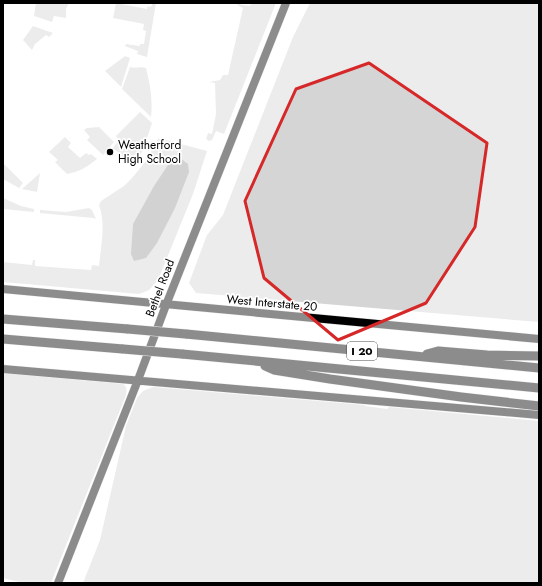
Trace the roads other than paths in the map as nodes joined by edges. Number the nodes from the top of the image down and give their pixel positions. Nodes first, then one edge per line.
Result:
1 (286, 3) edge
2 (3, 289) edge
3 (166, 305) junction
4 (3, 319) edge
5 (3, 339) edge
6 (539, 339) edge
7 (418, 356) junction
8 (539, 356) edge
9 (254, 362) junction
10 (539, 368) edge
11 (3, 369) edge
12 (138, 380) junction
13 (539, 388) edge
14 (539, 406) edge
15 (539, 416) edge
16 (58, 583) edge

1 - 3 main road, Bethel Road
2 - 3 main road, West Interstate 20
3 - 6 main road, West Interstate 20
3 - 12 main road, Bethel Road
4 - 7 highway, I 20, bridge
5 - 9 highway, I 20, bridge
7 - 8 highway
7 - 10 highway, I 20
9 - 13 highway, I 20
9 - 14 highway
11 - 12 main road
12 - 15 main road
12 - 16 main road, Bethel Road

